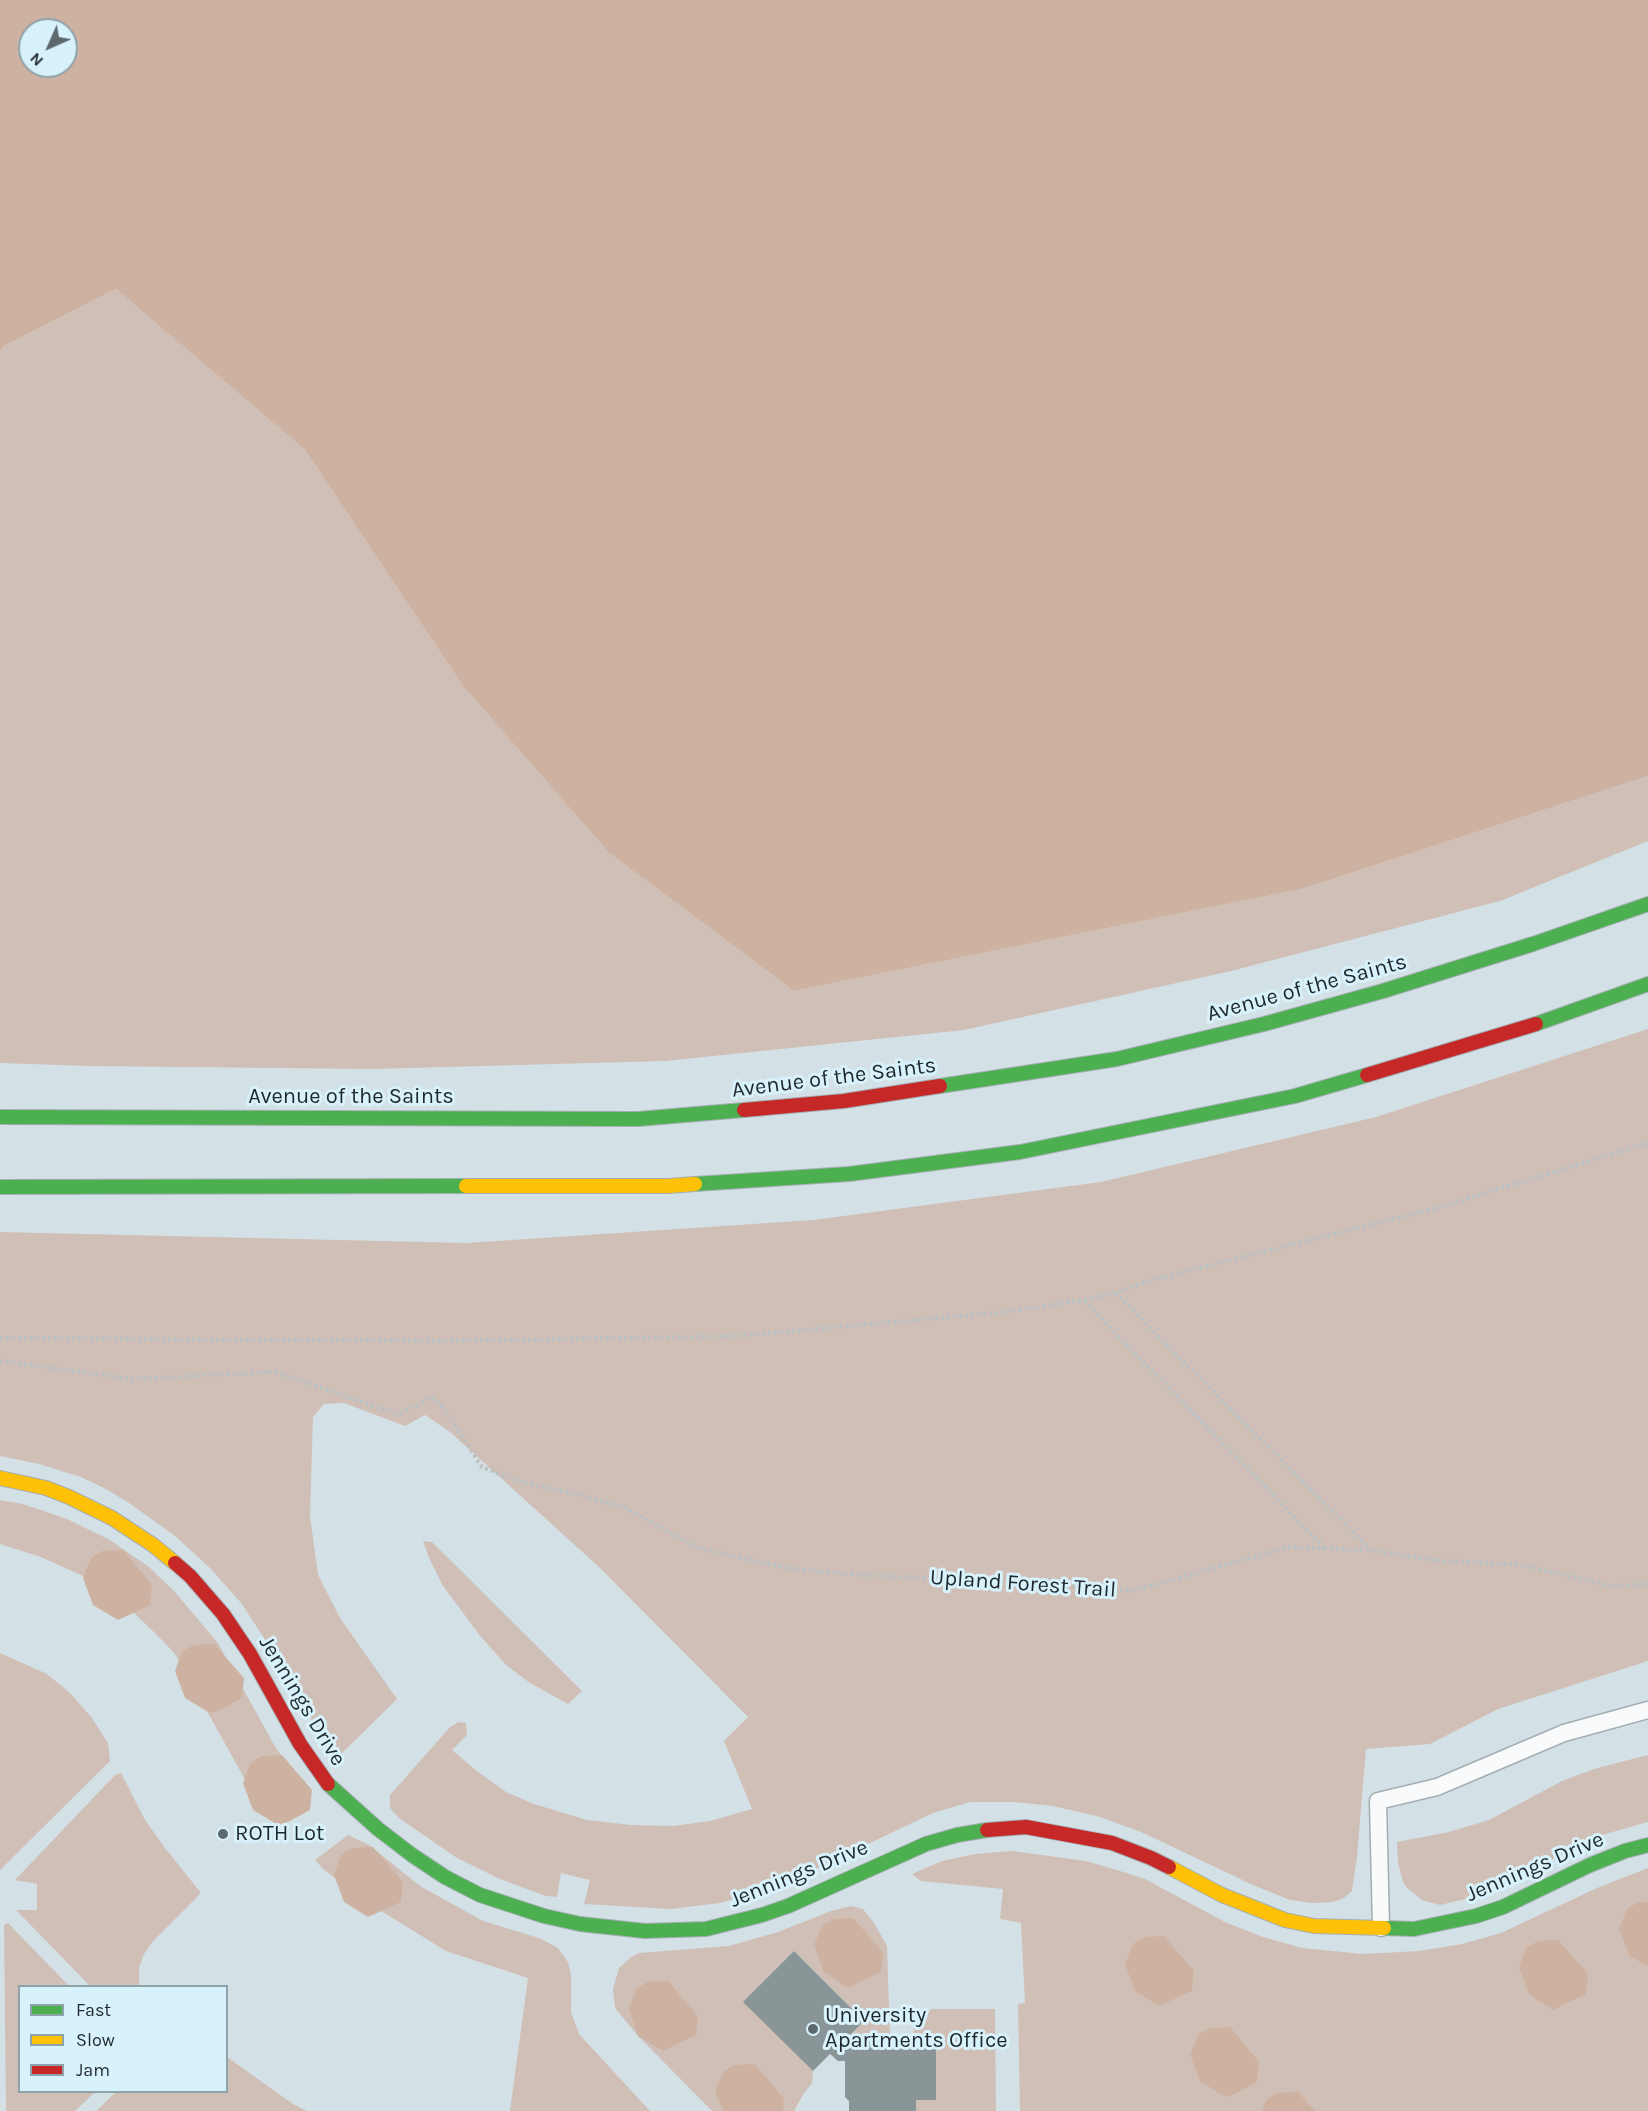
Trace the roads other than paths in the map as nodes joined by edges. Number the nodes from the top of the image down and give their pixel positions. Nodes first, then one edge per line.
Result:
1 (1648, 904) edge
2 (1648, 984) edge
3 (0, 1117) edge
4 (0, 1187) edge
5 (0, 1478) edge
6 (1648, 1710) edge
7 (1648, 1845) edge
8 (1381, 1929) junction

1 - 3 main road, Avenue of the Saints
2 - 4 main road
5 - 8 main road, Jennings Drive
6 - 8 lane
7 - 8 main road, Jennings Drive

